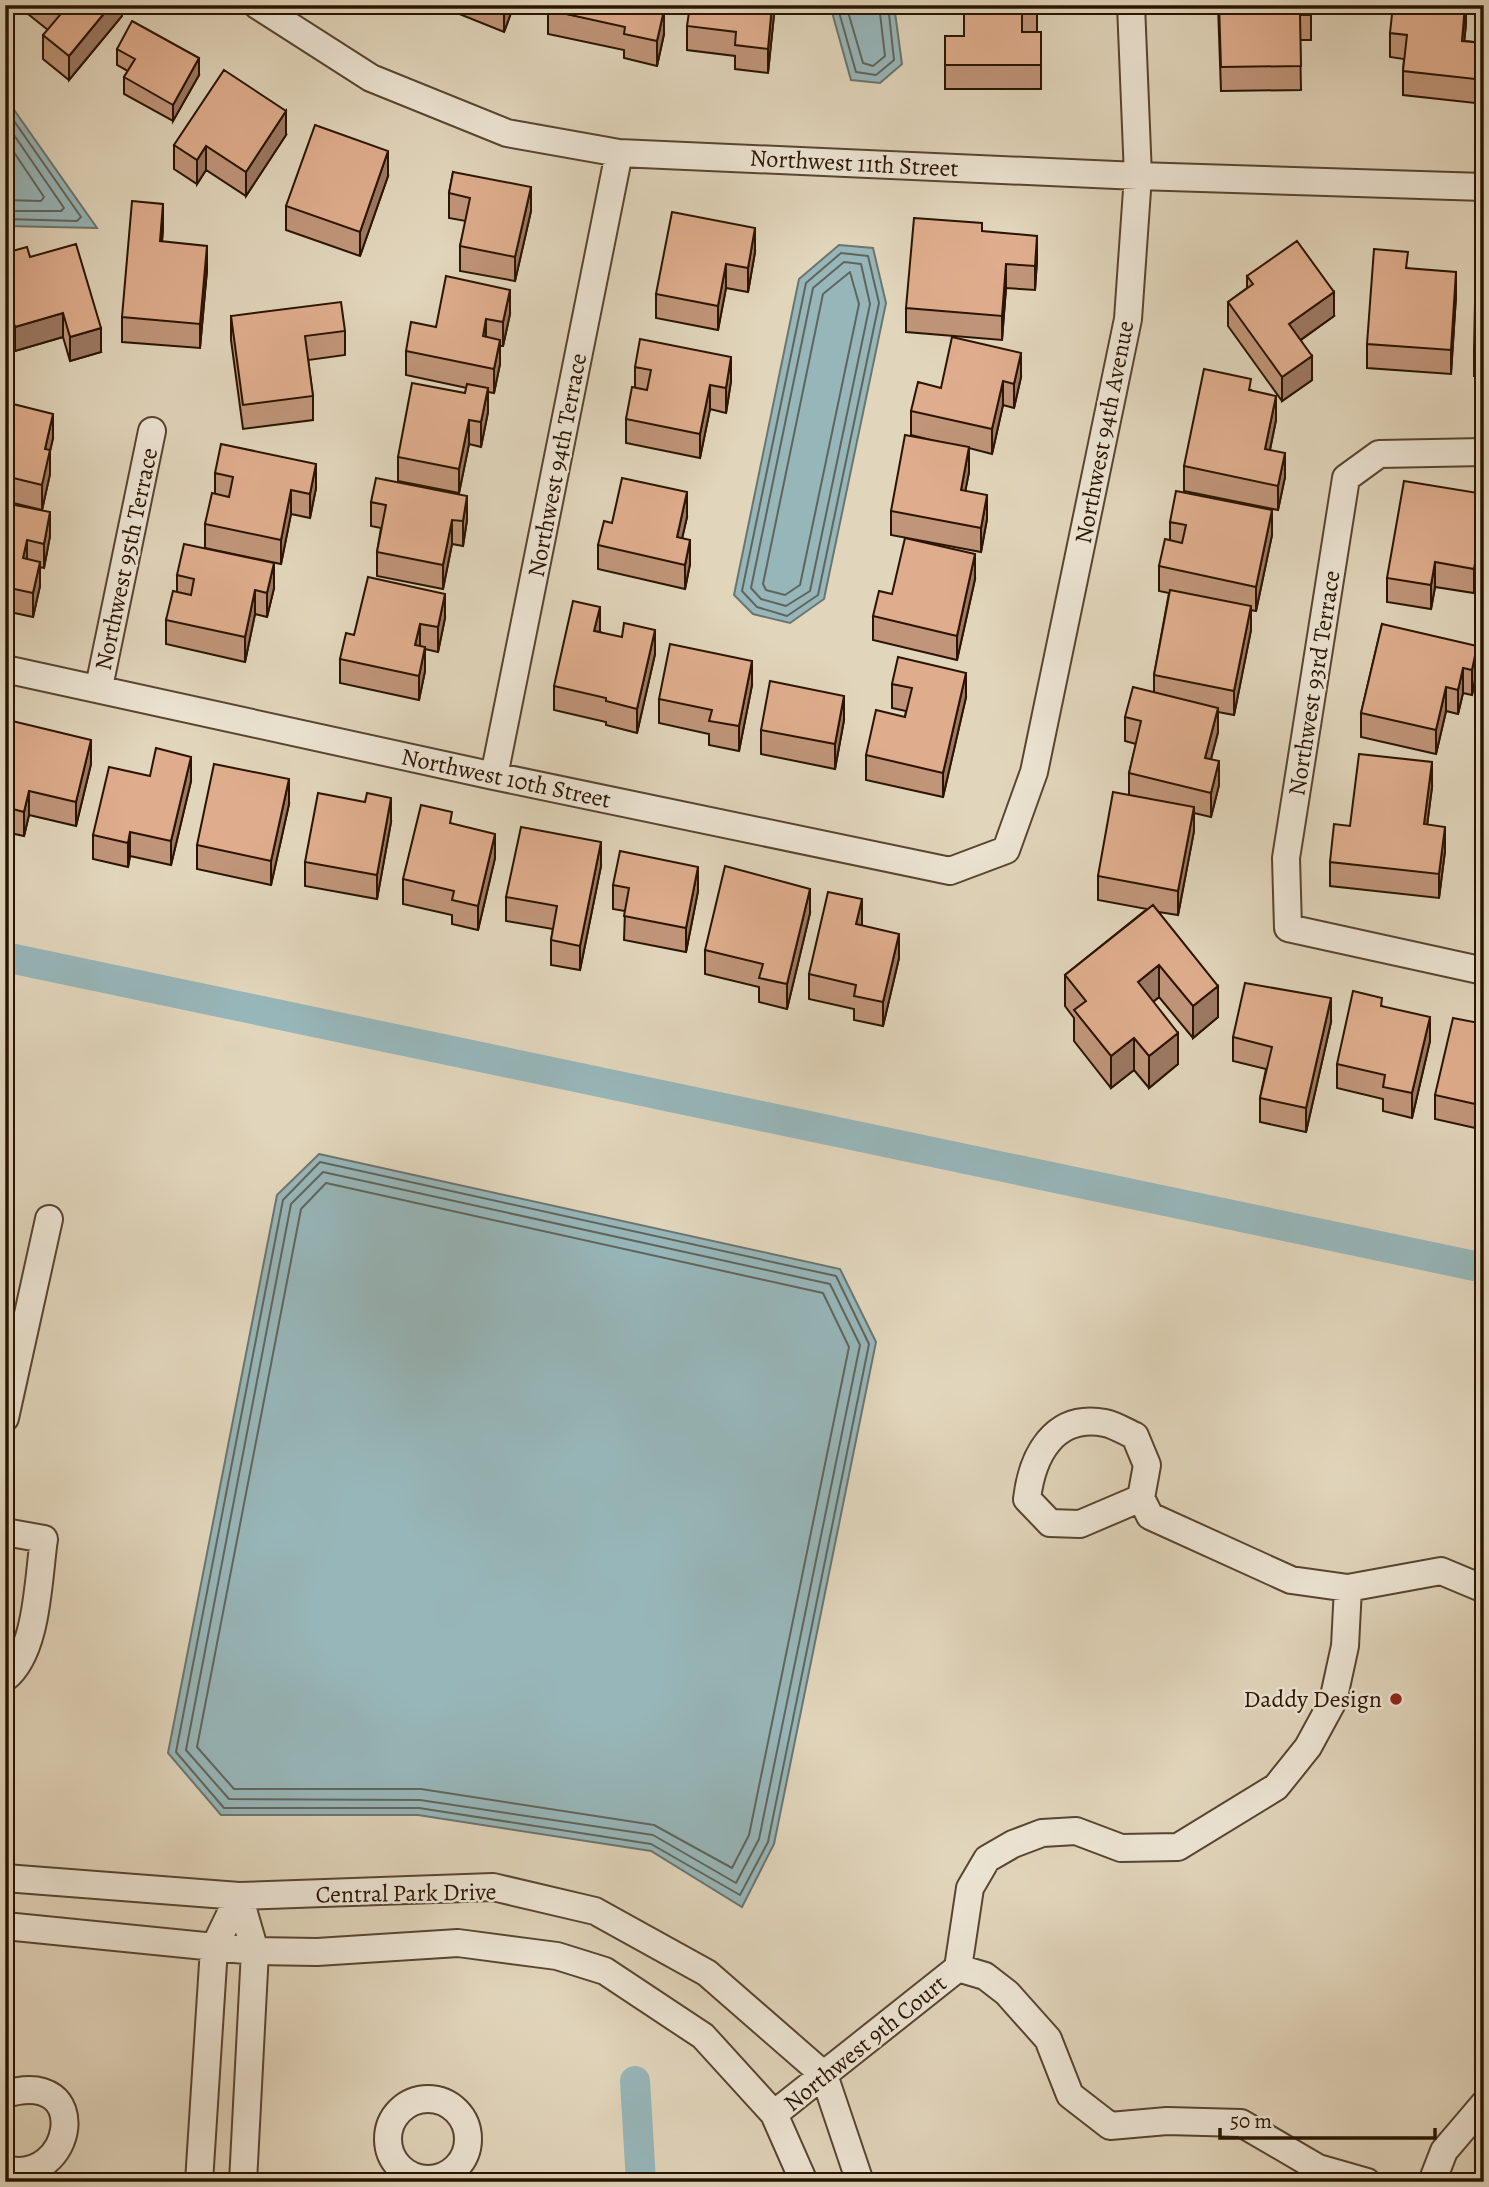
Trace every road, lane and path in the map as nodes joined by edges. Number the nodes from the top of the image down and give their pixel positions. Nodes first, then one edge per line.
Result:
1 (257, 5) edge
2 (1131, 5) edge
3 (619, 153) junction
4 (1138, 176) junction
5 (1484, 187) edge
6 (152, 431) dead end
7 (1484, 452) edge
8 (5, 669) edge
9 (99, 688) junction
10 (494, 776) junction
11 (1006, 850) joint
12 (1484, 971) edge
13 (50, 1220) dead end
14 (5, 1418) edge
15 (1141, 1498) junction
16 (5, 1532) edge
17 (1348, 1588) junction
18 (1484, 1588) edge
19 (5, 1678) edge
20 (5, 1878) edge
21 (239, 1896) junction
22 (5, 1926) edge
23 (214, 1948) junction
24 (255, 1951) junction
25 (958, 1968) junction
26 (824, 2076) junction
27 (5, 2094) edge
28 (1484, 2104) edge
29 (774, 2114) junction
30 (5, 2169) edge
31 (199, 2182) edge
32 (243, 2182) edge
33 (804, 2182) edge
34 (860, 2182) edge
35 (1367, 2182) edge
36 (1432, 2182) edge

1 - 3 street, Northwest 11th Street
2 - 4 street, Northwest 94th Avenue
3 - 4 street, Northwest 11th Street
3 - 10 street, Northwest 94th Terrace
4 - 5 street, Northwest 11th Street
4 - 11 street, Northwest 94th Avenue
6 - 9 street, Northwest 95th Terrace
7 - 12 street, Northwest 93rd Terrace
8 - 9 street, Northwest 10th Street
9 - 10 street, Northwest 10th Street
10 - 11 street, Northwest 10th Street
13 - 14 street
15 - 15 street
15 - 17 street
16 - 19 street
17 - 18 street
17 - 25 street
20 - 21 street, Central Park Drive
21 - 23 street
21 - 24 street
21 - 26 street, Central Park Drive
22 - 23 street, Central Park Drive
23 - 24 street, Central Park Drive
23 - 31 street
24 - 29 street, Central Park Drive
24 - 32 street
25 - 26 street, Northwest 9th Court
25 - 35 street, Northwest 9th Court
26 - 29 street, Northwest 9th Court
26 - 34 street, Central Park Drive
27 - 30 street
28 - 36 street
29 - 33 street, Central Park Drive

